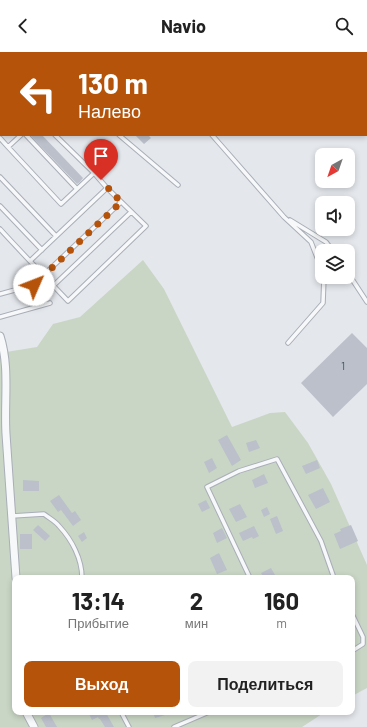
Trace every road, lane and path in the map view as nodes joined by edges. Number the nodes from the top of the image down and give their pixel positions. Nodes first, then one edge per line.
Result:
1 (20, 136) edge
2 (27, 136) edge
3 (56, 136) edge
4 (120, 136) edge
5 (213, 136) edge
6 (1, 137) edge
7 (8, 147) junction
8 (94, 173) junction
9 (0, 177) edge
10 (178, 185) dead end
11 (107, 188) junction
12 (77, 189) junction
13 (121, 202) junction
14 (0, 206) edge
15 (131, 212) junction
16 (284, 217) junction
17 (0, 229) edge
18 (56, 236) junction
19 (328, 244) edge
20 (42, 250) junction
21 (315, 252) edge
22 (30, 261) junction
23 (43, 276) junction
24 (324, 284) edge
25 (355, 284) edge
26 (53, 286) junction
27 (0, 294) edge
28 (367, 302) edge
29 (50, 303) dead end
30 (0, 317) edge
31 (0, 336) edge
32 (288, 343) dead end
33 (12, 516) junction
34 (16, 575) edge
35 (82, 575) edge
36 (249, 575) edge
37 (333, 575) edge
38 (355, 620) edge
39 (355, 649) edge
40 (28, 715) edge
41 (123, 715) edge
42 (202, 715) edge
43 (34, 727) edge
44 (129, 727) edge
45 (174, 727) edge

1 - 7 lane
2 - 12 lane
3 - 8 lane
4 - 10 lane
5 - 16 lane
6 - 7 lane
7 - 12 lane
8 - 11 lane
8 - 12 lane
9 - 18 lane
11 - 13 lane
11 - 18 lane
13 - 15 lane
13 - 23 lane
14 - 20 lane
15 - 26 lane
15 - 26 lane
16 - 19 lane
16 - 21 lane
17 - 22 lane
18 - 20 lane
20 - 22 lane
22 - 23 lane
23 - 26 lane
23 - 27 lane
24 - 32 lane
25 - 28 lane
29 - 30 lane
31 - 33 street
33 - 34 street
33 - 35 lane
36 - 37 lane
38 - 39 lane
40 - 43 street
41 - 44 lane
42 - 45 lane

